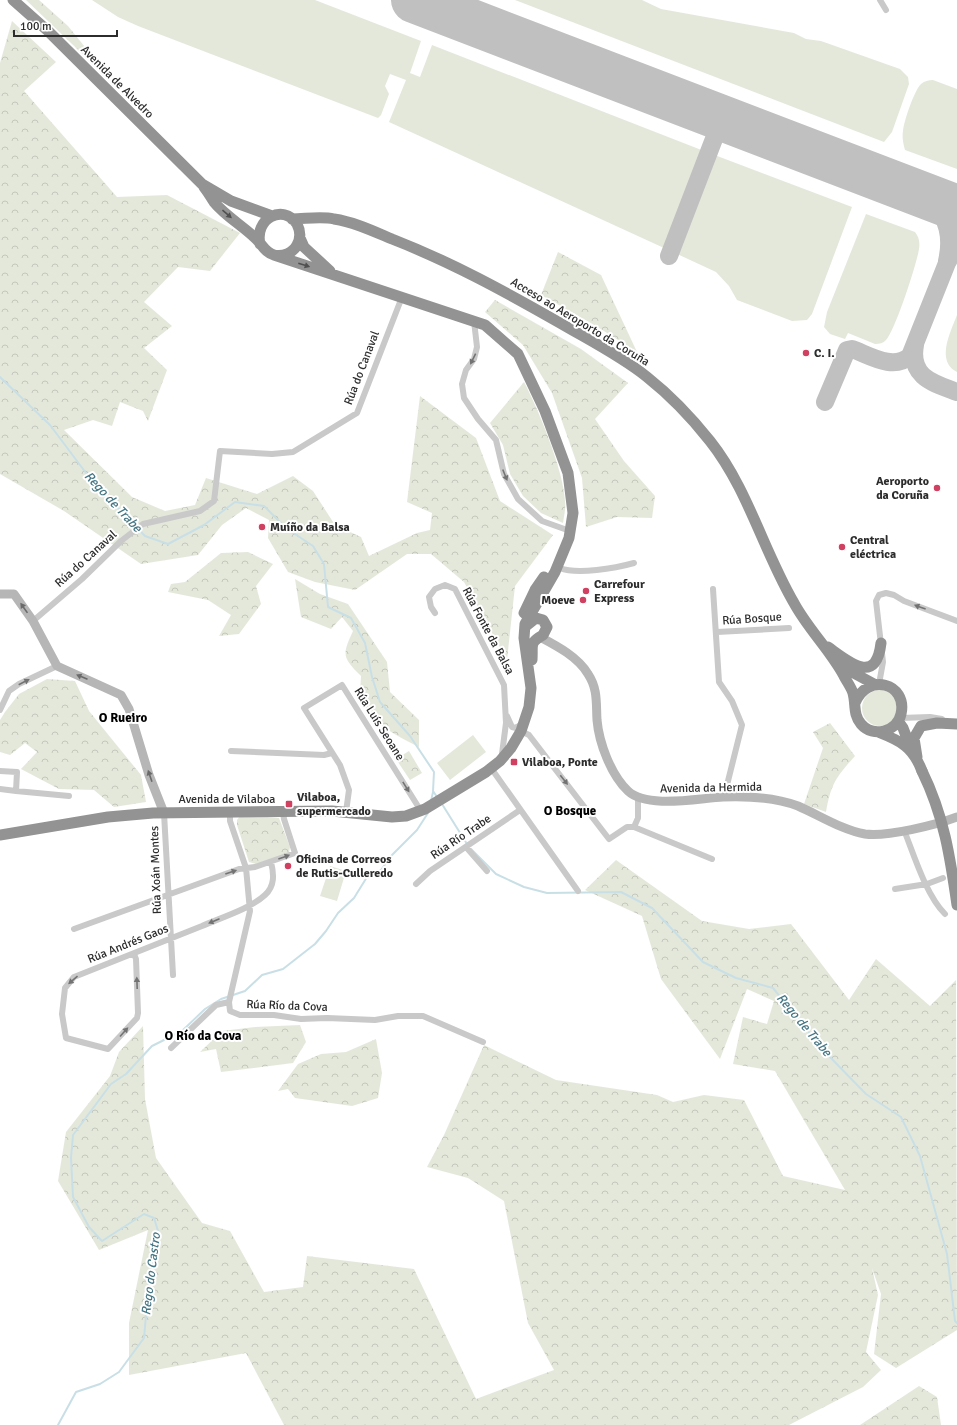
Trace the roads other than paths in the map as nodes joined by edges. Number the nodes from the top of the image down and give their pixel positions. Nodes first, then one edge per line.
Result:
1 (13, 0) edge
2 (880, 0) edge
3 (886, 10) dead end
4 (202, 184) junction
5 (272, 216) junction
6 (292, 219) junction
7 (359, 225) junction
8 (299, 234) junction
9 (260, 244) junction
10 (274, 255) junction
11 (333, 275) junction
12 (402, 297) junction
13 (474, 322) junction
14 (570, 534) junction
15 (634, 563) dead end
16 (560, 568) junction
17 (543, 579) junction
18 (713, 589) dead end
19 (0, 594) edge
20 (435, 613) dead end
21 (543, 620) junction
22 (33, 621) junction
23 (957, 621) edge
24 (526, 625) junction
25 (789, 628) dead end
26 (717, 632) junction
27 (541, 636) junction
28 (822, 643) junction
29 (880, 643) junction
30 (523, 664) junction
31 (57, 666) junction
32 (876, 684) junction
33 (531, 688) junction
34 (855, 703) junction
35 (505, 707) junction
36 (0, 710) edge
37 (899, 720) junction
38 (957, 724) edge
39 (522, 727) junction
40 (877, 732) junction
41 (231, 751) dead end
42 (332, 753) junction
43 (914, 753) junction
44 (500, 761) junction
45 (491, 768) junction
46 (0, 771) edge
47 (0, 789) edge
48 (16, 791) junction
49 (69, 796) dead end
50 (638, 797) junction
51 (724, 797) junction
52 (423, 810) junction
53 (520, 810) junction
54 (230, 811) junction
55 (164, 812) junction
56 (284, 812) junction
57 (346, 812) junction
58 (957, 817) edge
59 (634, 827) junction
60 (904, 830) junction
61 (0, 835) edge
62 (466, 847) junction
63 (712, 859) dead end
64 (271, 862) junction
65 (246, 868) junction
66 (487, 871) dead end
67 (943, 878) dead end
68 (416, 884) dead end
69 (927, 884) junction
70 (895, 889) dead end
71 (578, 891) dead end
72 (167, 894) junction
73 (250, 905) junction
74 (957, 905) edge
75 (945, 914) dead end
76 (74, 929) dead end
77 (170, 939) junction
78 (134, 954) junction
79 (173, 976) dead end
80 (229, 1002) junction
81 (484, 1042) dead end
82 (171, 1048) dead end

1 - 4 highway, Avenida de Alvedro
2 - 3 street
4 - 5 highway, Avenida de Alvedro
4 -> 9 highway, Avenida de Alvedro
5 - 6 highway
5 - 9 highway
6 - 7 highway, Acceso ao Aeroporto da Coruña
6 - 8 highway
7 - 8 highway, Acceso ao Aeroporto da Coruña
7 - 28 highway, Acceso ao Aeroporto da Coruña
8 - 10 highway
8 - 11 highway
9 - 10 highway
10 -> 11 highway
11 - 12 highway
12 - 13 highway
12 - 22 street, Rúa do Canaval
13 - 14 highway
13 -> 14 street
14 - 16 highway
14 - 17 highway
14 - 24 highway
15 - 16 street
16 - 21 highway
17 - 24 highway
17 - 30 highway
18 - 26 street, Rúa Bosque
22 -> 19 street
20 - 35 street, Rúa Fonte da Balsa
21 - 24 highway
21 - 27 highway
22 - 31 street
23 -> 29 street
24 - 27 highway
24 - 30 highway
24 - 33 highway
25 - 26 street, Rúa Bosque
26 - 51 street, Rúa Bosque
27 - 33 highway
27 - 50 street, Avenida da Hermida
28 - 29 highway
28 - 32 highway, Acceso ao Aeroporto da Coruña
28 - 34 highway, Acceso ao Aeroporto da Coruña
29 - 32 street
30 - 33 highway
36 -> 31 street
55 -> 31 street
32 - 34 highway
32 - 37 highway, Acceso ao Aeroporto da Coruña
33 - 39 highway, Avenida de Vilaboa
34 - 40 highway, Acceso ao Aeroporto da Coruña
35 - 39 street, Rúa Fonte da Balsa
35 - 44 street, Rúa Fonte da Balsa
37 - 38 street
37 - 40 highway
37 - 43 highway, Acceso ao Aeroporto da Coruña
38 - 43 highway
39 - 44 highway, Avenida de Vilaboa
39 -> 59 street
40 - 43 highway, Acceso ao Aeroporto da Coruña
41 - 42 street
42 -> 52 street, Rúa Luís Seoane
42 - 57 street
43 - 74 highway, Acceso ao Aeroporto da Coruña, bridge
44 - 45 highway, Avenida de Vilaboa
45 - 52 highway, Avenida de Vilaboa
45 - 53 street
46 - 48 street
47 - 48 street
48 - 49 street
50 - 51 street, Avenida da Hermida
50 - 59 street
51 - 60 street, Avenida da Hermida
52 - 57 highway, Avenida de Vilaboa
53 - 62 street, Rúa Río Trabe
53 - 71 street
54 - 55 highway, Avenida de Vilaboa
54 - 56 highway, Avenida de Vilaboa
54 - 65 street, Rúa Río da Cova
55 - 61 highway, Avenida de Vilaboa
55 - 72 street, Rúa Xoán Montes
56 - 57 highway, Avenida de Vilaboa
64 -> 56 street
58 - 60 street, Avenida da Hermida
59 - 63 street
60 - 69 street
62 - 66 street
62 - 68 street, Rúa Río Trabe
64 - 65 street
64 - 73 street, Rúa Andrés Gaos
72 -> 65 street
65 - 73 street, Rúa Río da Cova
67 - 69 street
69 - 70 street
69 - 75 street
72 - 76 street
72 - 77 street, Rúa Xoán Montes
73 -> 77 street, Rúa Andrés Gaos
73 - 80 street, Rúa Río da Cova
77 - 78 street, Rúa Andrés Gaos
77 - 79 street, Rúa Xoán Montes
78 -> 78 street, Rúa Andrés Gaos
80 - 81 street, Rúa Río da Cova
80 - 82 street

